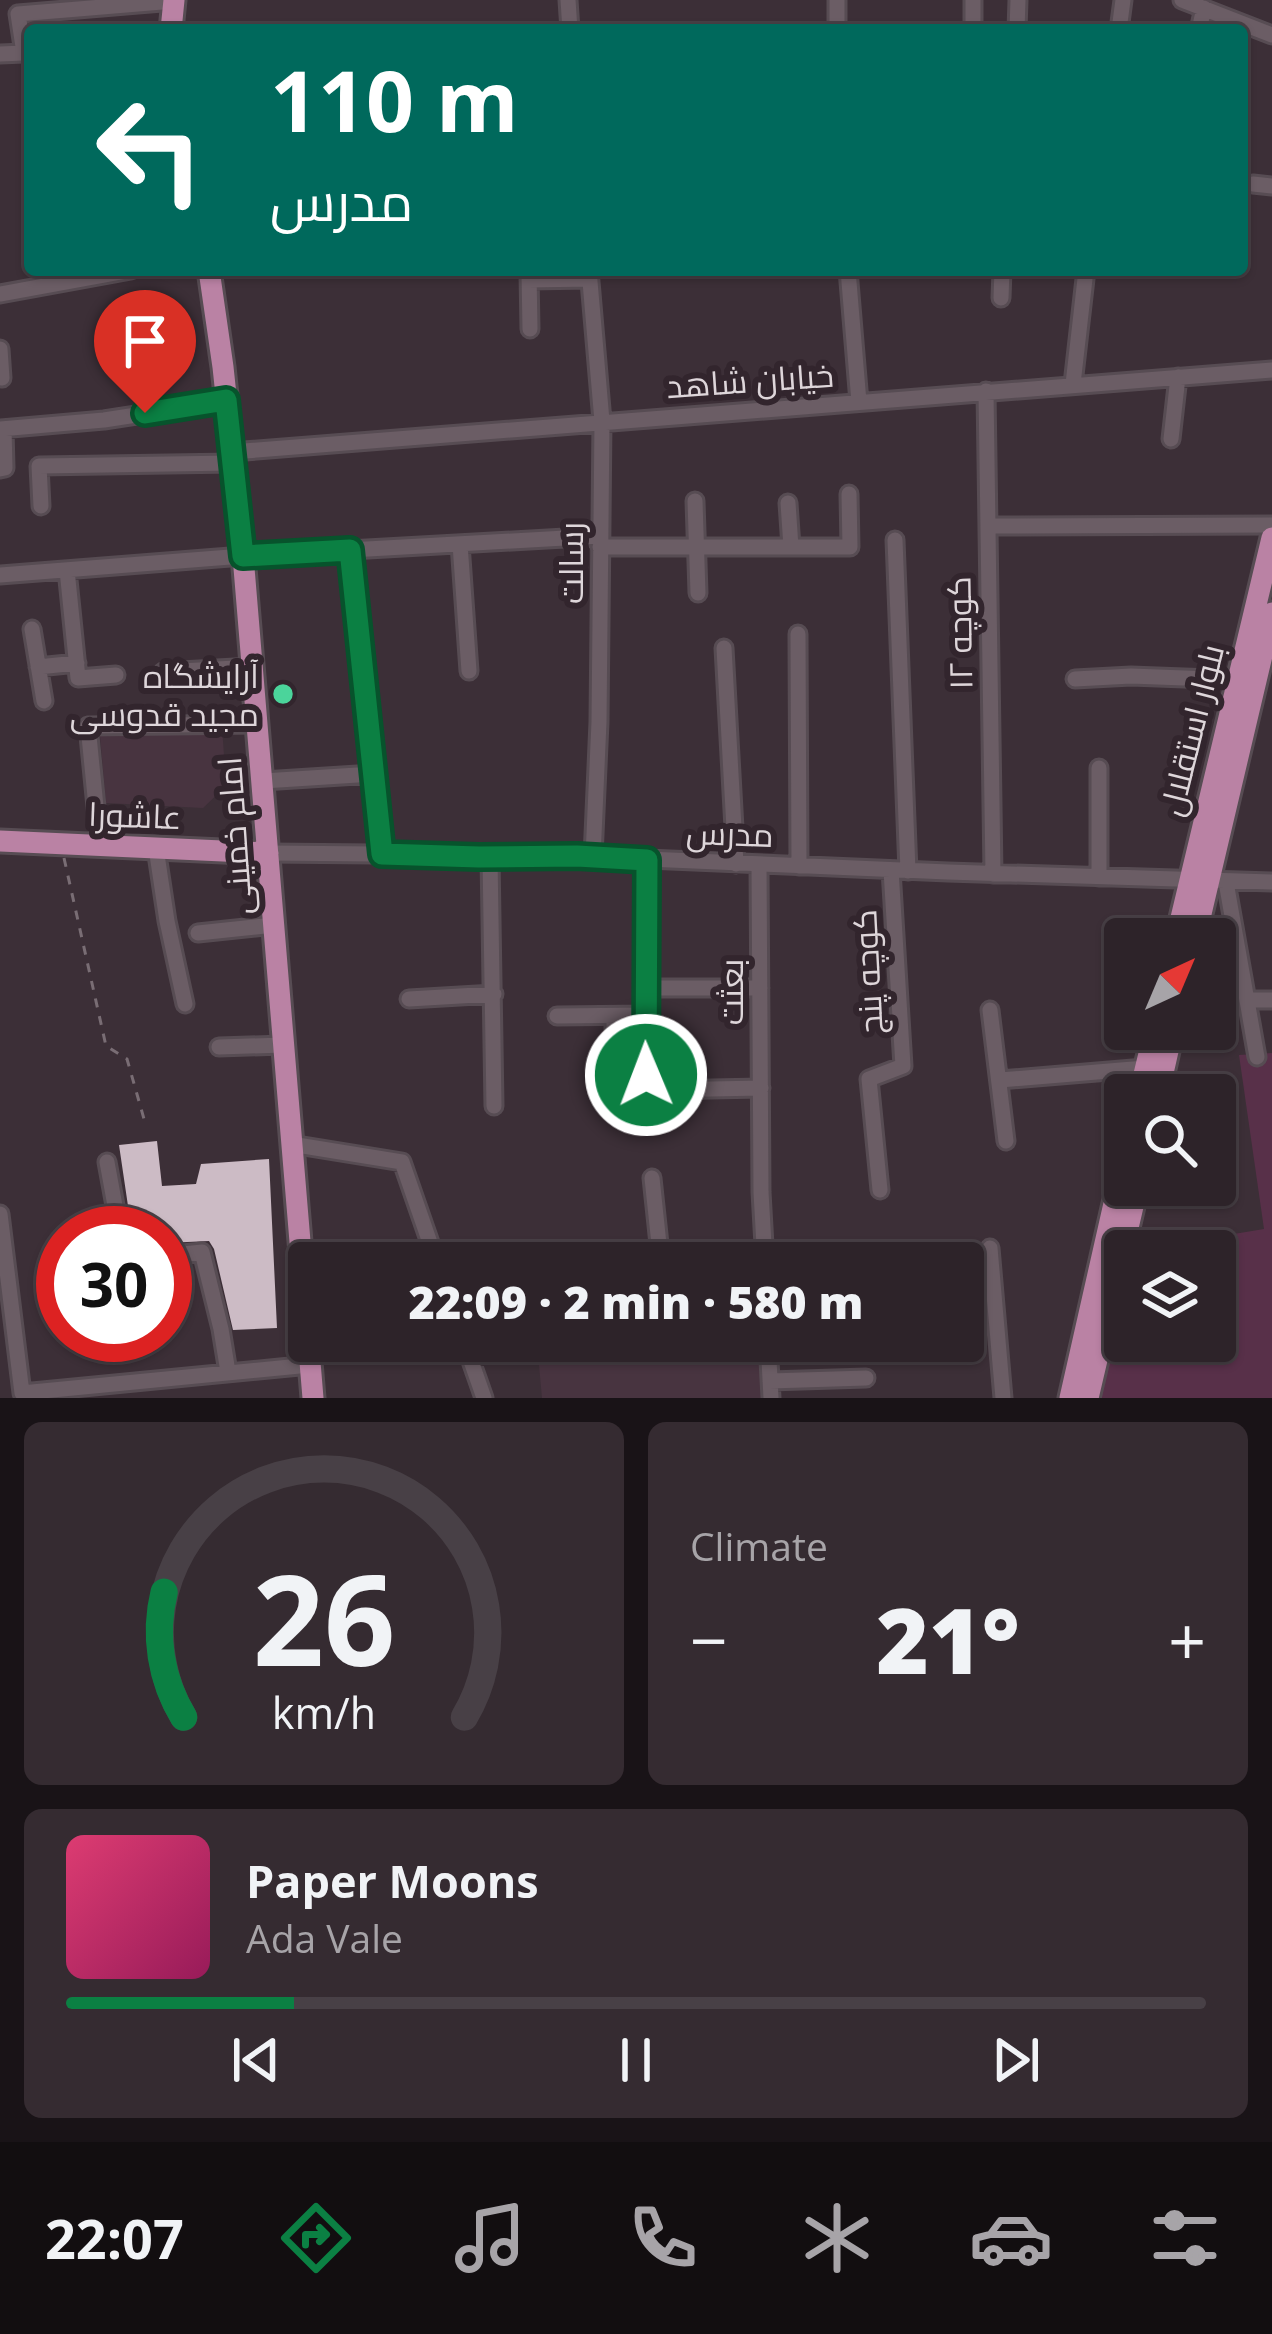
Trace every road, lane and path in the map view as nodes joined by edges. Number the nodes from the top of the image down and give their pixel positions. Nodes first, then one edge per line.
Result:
1 (1182, 0) edge
2 (174, 1) edge
3 (1204, 8) junction
4 (1200, 24) edge
5 (1244, 24) edge
6 (0, 54) edge
7 (1253, 184) dead end
8 (1272, 186) edge
9 (80, 276) edge
10 (210, 276) edge
11 (529, 276) edge
12 (589, 276) edge
13 (848, 276) edge
14 (1002, 276) edge
15 (1085, 276) edge
16 (0, 294) edge
17 (1001, 298) dead end
18 (530, 329) dead end
19 (0, 350) edge
20 (1272, 370) edge
21 (1178, 377) junction
22 (2, 378) edge
23 (1073, 384) junction
24 (986, 391) junction
25 (226, 400) junction
26 (859, 402) junction
27 (602, 422) junction
28 (2, 429) edge
29 (1171, 439) dead end
30 (233, 458) junction
31 (2, 469) edge
32 (849, 494) dead end
33 (695, 501) dead end
34 (788, 502) dead end
35 (41, 506) dead end
36 (1272, 525) edge
37 (988, 526) junction
38 (1272, 538) edge
39 (895, 540) dead end
40 (600, 541) junction
41 (460, 544) junction
42 (696, 547) junction
43 (791, 547) junction
44 (350, 550) junction
45 (243, 556) junction
46 (67, 570) junction
47 (0, 575) edge
48 (698, 593) dead end
49 (1272, 614) edge
50 (32, 629) dead end
51 (798, 634) dead end
52 (724, 648) dead end
53 (77, 663) junction
54 (38, 667) junction
55 (253, 667) junction
56 (469, 671) dead end
57 (163, 672) dead end
58 (116, 675) dead end
59 (1075, 679) dead end
60 (1238, 680) junction
61 (44, 701) dead end
62 (258, 724) junction
63 (1099, 768) dead end
64 (373, 774) junction
65 (263, 782) junction
66 (0, 841) edge
67 (61, 845) junction
68 (100, 847) junction
69 (156, 848) junction
70 (268, 854) junction
71 (382, 854) junction
72 (593, 856) junction
73 (490, 857) junction
74 (647, 860) junction
75 (736, 864) junction
76 (759, 865) junction
77 (799, 866) junction
78 (899, 870) junction
79 (993, 874) junction
80 (1099, 877) junction
81 (1208, 881) junction
82 (1272, 882) edge
83 (1188, 918) edge
84 (1200, 918) edge
85 (274, 925) junction
86 (198, 932) dead end
87 (645, 988) junction
88 (760, 988) junction
89 (494, 994) junction
90 (409, 999) dead end
91 (1247, 1000) junction
92 (1272, 1000) edge
93 (185, 1004) dead end
94 (990, 1010) dead end
95 (644, 1015) junction
96 (557, 1016) dead end
97 (614, 1016) junction
98 (283, 1045) junction
99 (219, 1047) dead end
100 (1150, 1050) edge
101 (1257, 1057) dead end
102 (1145, 1068) junction
103 (1144, 1074) edge
104 (1000, 1080) junction
105 (761, 1088) junction
106 (494, 1106) dead end
107 (614, 1111) dead end
108 (146, 1126) dead end
109 (1006, 1141) dead end
110 (291, 1144) junction
111 (107, 1162) dead end
112 (652, 1178) dead end
113 (880, 1190) dead end
114 (115, 1206) edge
115 (1114, 1206) edge
116 (1127, 1206) edge
117 (1128, 1206) edge
118 (0, 1214) edge
119 (430, 1242) edge
120 (659, 1242) edge
121 (765, 1242) edge
122 (989, 1248) dead end
123 (192, 1253) edge
124 (8, 1362) edge
125 (472, 1362) edge
126 (310, 1365) junction
127 (228, 1372) junction
128 (866, 1378) dead end
129 (770, 1389) edge
130 (125, 1390) edge
131 (22, 1396) edge
132 (313, 1398) edge
133 (484, 1398) edge
134 (1003, 1398) edge
135 (1073, 1398) edge
136 (1088, 1398) edge

1 - 3 street
2 - 6 street
3 - 4 street
3 - 5 street
7 - 8 street
9 - 16 street
10 - 25 main road, امام خمینی
11 - 18 street
12 - 27 street, رسالت
13 - 26 street
14 - 17 street
15 - 23 street
19 - 22 street
20 - 21 street, خیابان شاهد
21 - 23 street, خیابان شاهد
21 - 29 street
23 - 24 street, خیابان شاهد
24 - 26 street, خیابان شاهد
24 - 37 street, کوچه ۱۲
25 - 28 street
25 - 30 main road, امام خمینی
26 - 27 street, خیابان شاهد
27 - 30 street, خیابان شاهد
27 - 40 street, رسالت
28 - 31 street
30 - 35 street, خیابان شاهد
30 - 45 main road, امام خمینی
32 - 43 street
33 - 42 street
34 - 43 street
36 - 37 street
37 - 79 street, کوچه ۱۲
38 - 60 main road, بلوار استقلال
39 - 78 street
40 - 41 street
40 - 42 street
40 - 72 street, رسالت
41 - 44 street
41 - 56 street
42 - 43 street
42 - 48 street
44 - 45 street
44 - 64 street
45 - 46 street
45 - 55 main road, امام خمینی
46 - 47 street
46 - 53 street
49 - 81 main road, بلوار استقلال
50 - 54 street
51 - 77 street
52 - 75 street
53 - 54 street
53 - 58 street
54 - 61 street
55 - 57 street
55 - 62 main road, امام خمینی
59 - 60 street
60 - 81 main road, بلوار استقلال
62 - 65 main road, امام خمینی
62 - 68 street
63 - 80 street
64 - 65 street
64 - 71 street
65 - 70 main road, امام خمینی
66 - 67 main road, عاشورا
67 - 68 main road, عاشورا
67 - 108 path
68 - 69 main road, عاشورا
69 - 70 main road, عاشورا
69 - 93 street
70 - 71 street, مدرس
70 - 85 main road, امام خمینی
71 - 73 street, مدرس
72 - 73 street, مدرس
72 - 74 street, مدرس
73 - 89 street
74 - 75 street, مدرس
74 - 87 street
75 - 76 street, مدرس
76 - 77 street, مدرس
76 - 88 street, بعثت
77 - 78 street, مدرس
78 - 79 street, مدرس
78 - 113 street, کوچه پنج
79 - 80 street, مدرس
80 - 81 street, مدرس
81 - 82 street, مدرس
81 - 83 main road, بلوار استقلال
81 - 84 main road, بلوار استقلال
81 - 91 street
85 - 86 street
85 - 98 main road, امام خمینی
87 - 88 street
87 - 95 street
88 - 105 street, بعثت
89 - 90 street
89 - 106 street
91 - 92 street
91 - 101 street
94 - 104 street
95 - 97 street
95 - 105 street
96 - 97 street
97 - 107 street
98 - 99 street
98 - 110 main road, امام خمینی
100 - 102 main road
102 - 103 main road
102 - 104 street
104 - 109 street
105 - 121 street, بعثت
110 - 119 street
110 - 126 main road, امام خمینی
111 - 114 street
112 - 120 street
115 - 135 main road
116 - 135 street
117 - 136 main road
118 - 124 street
122 - 134 street
123 - 127 street
124 - 131 street
125 - 133 street
126 - 127 street
126 - 132 main road, امام خمینی
127 - 130 street
128 - 129 street
130 - 131 street

